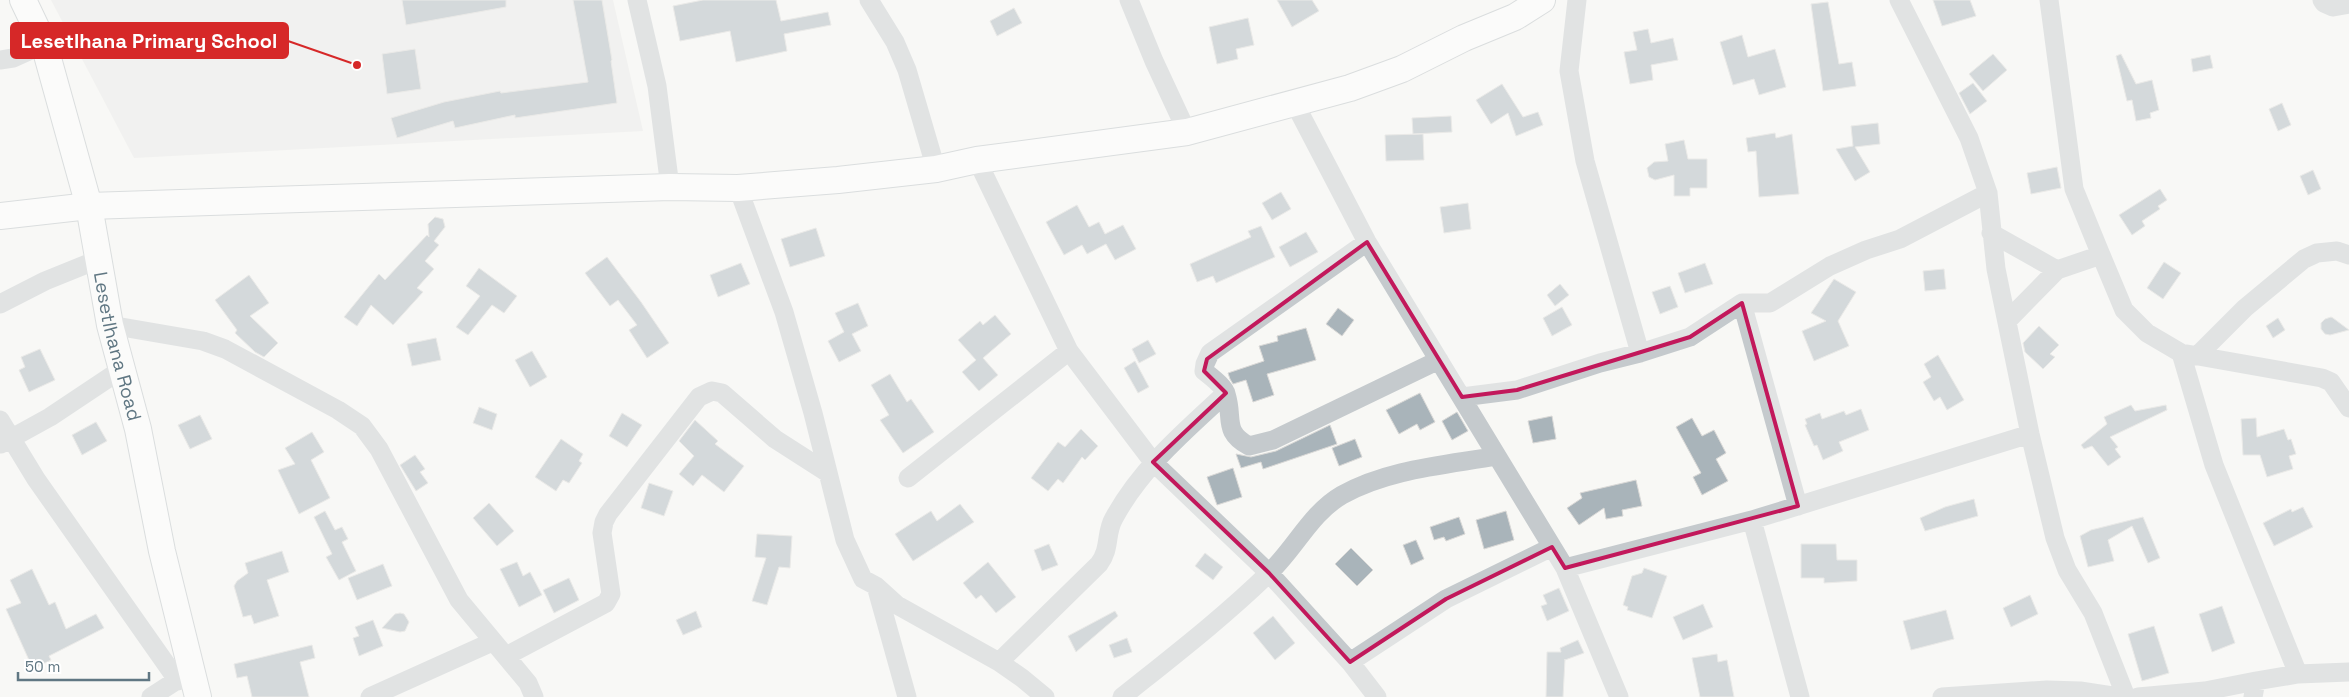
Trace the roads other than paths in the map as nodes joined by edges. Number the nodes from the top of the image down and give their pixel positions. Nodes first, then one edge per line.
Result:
1 (23, 0) edge
2 (637, 0) edge
3 (869, 0) edge
4 (1129, 0) edge
5 (1542, 0) edge
6 (1577, 0) edge
7 (1899, 0) edge
8 (2049, 0) edge
9 (2322, 0) edge
10 (2349, 4) edge
11 (44, 44) junction
12 (0, 60) edge
13 (1295, 104) junction
14 (1187, 132) junction
15 (977, 160) junction
16 (936, 169) junction
17 (670, 187) junction
18 (738, 188) junction
19 (1988, 193) junction
20 (89, 206) junction
21 (0, 216) edge
22 (1992, 233) junction
23 (1367, 242) junction
24 (2101, 255) junction
25 (2349, 255) edge
26 (97, 260) junction
27 (2057, 270) junction
28 (1742, 303) junction
29 (0, 304) edge
30 (2007, 321) junction
31 (110, 325) junction
32 (1070, 351) junction
33 (1640, 353) junction
34 (2189, 355) junction
35 (1439, 360) junction
36 (122, 369) junction
37 (1226, 393) junction
38 (1462, 397) junction
39 (2349, 408) edge
40 (0, 420) edge
41 (2030, 434) junction
42 (5, 441) edge
43 (1497, 456) junction
44 (1153, 462) junction
45 (828, 472) junction
46 (908, 478) dead end
47 (1798, 506) junction
48 (1752, 520) junction
49 (1552, 547) junction
50 (1565, 568) junction
51 (1268, 573) junction
52 (876, 586) junction
53 (492, 642) junction
54 (506, 656) junction
55 (999, 662) junction
56 (1350, 662) junction
57 (2349, 672) edge
58 (2298, 674) junction
59 (189, 682) edge
60 (2254, 689) edge
61 (150, 697) edge
62 (370, 697) edge
63 (534, 697) edge
64 (908, 697) edge
65 (1045, 697) edge
66 (1122, 697) edge
67 (1377, 697) edge
68 (1619, 697) edge
69 (1800, 697) edge
70 (1942, 697) edge
71 (2119, 697) edge
72 (2126, 697) edge
73 (2138, 697) edge

1 - 11 street, Lesetlhana Road
2 - 17 street
3 - 16 street
4 - 14 street
5 - 13 street
6 - 33 street
7 - 19 street
8 - 24 street
9 - 10 street
11 - 12 street
11 - 20 street, Lesetlhana Road
13 - 14 street
13 - 23 street
14 - 15 street
15 - 16 street
15 - 32 street
16 - 18 street
17 - 18 street
17 - 20 street
18 - 45 street
19 - 22 street
19 - 28 street
20 - 21 street
20 - 26 street, Lesetlhana Road
22 - 27 street
22 - 30 street
23 - 35 street
23 - 37 street
24 - 27 street
24 - 34 street
25 - 34 street
26 - 29 street
26 - 31 street, Lesetlhana Road
27 - 30 street
28 - 33 street
28 - 47 street
30 - 41 street
31 - 36 street, Lesetlhana Road
31 - 53 street
32 - 44 street
32 - 46 street
33 - 38 street
34 - 39 street
34 - 58 street
35 - 37 street
35 - 38 street
36 - 42 street
36 - 59 street, Lesetlhana Road
37 - 44 street
38 - 43 street
40 - 42 street
41 - 47 street
41 - 72 street
42 - 59 street
43 - 49 street
43 - 51 street
44 - 51 street
44 - 55 street
45 - 52 street
45 - 54 street
47 - 48 street
48 - 50 street
48 - 69 street
49 - 50 street
49 - 56 street
50 - 68 street
51 - 56 street
51 - 66 street
52 - 55 street
52 - 64 street
53 - 54 street
53 - 62 street
54 - 63 street
55 - 65 street
56 - 67 street
57 - 58 street
58 - 60 street
59 - 61 street
60 - 73 street
70 - 71 street

